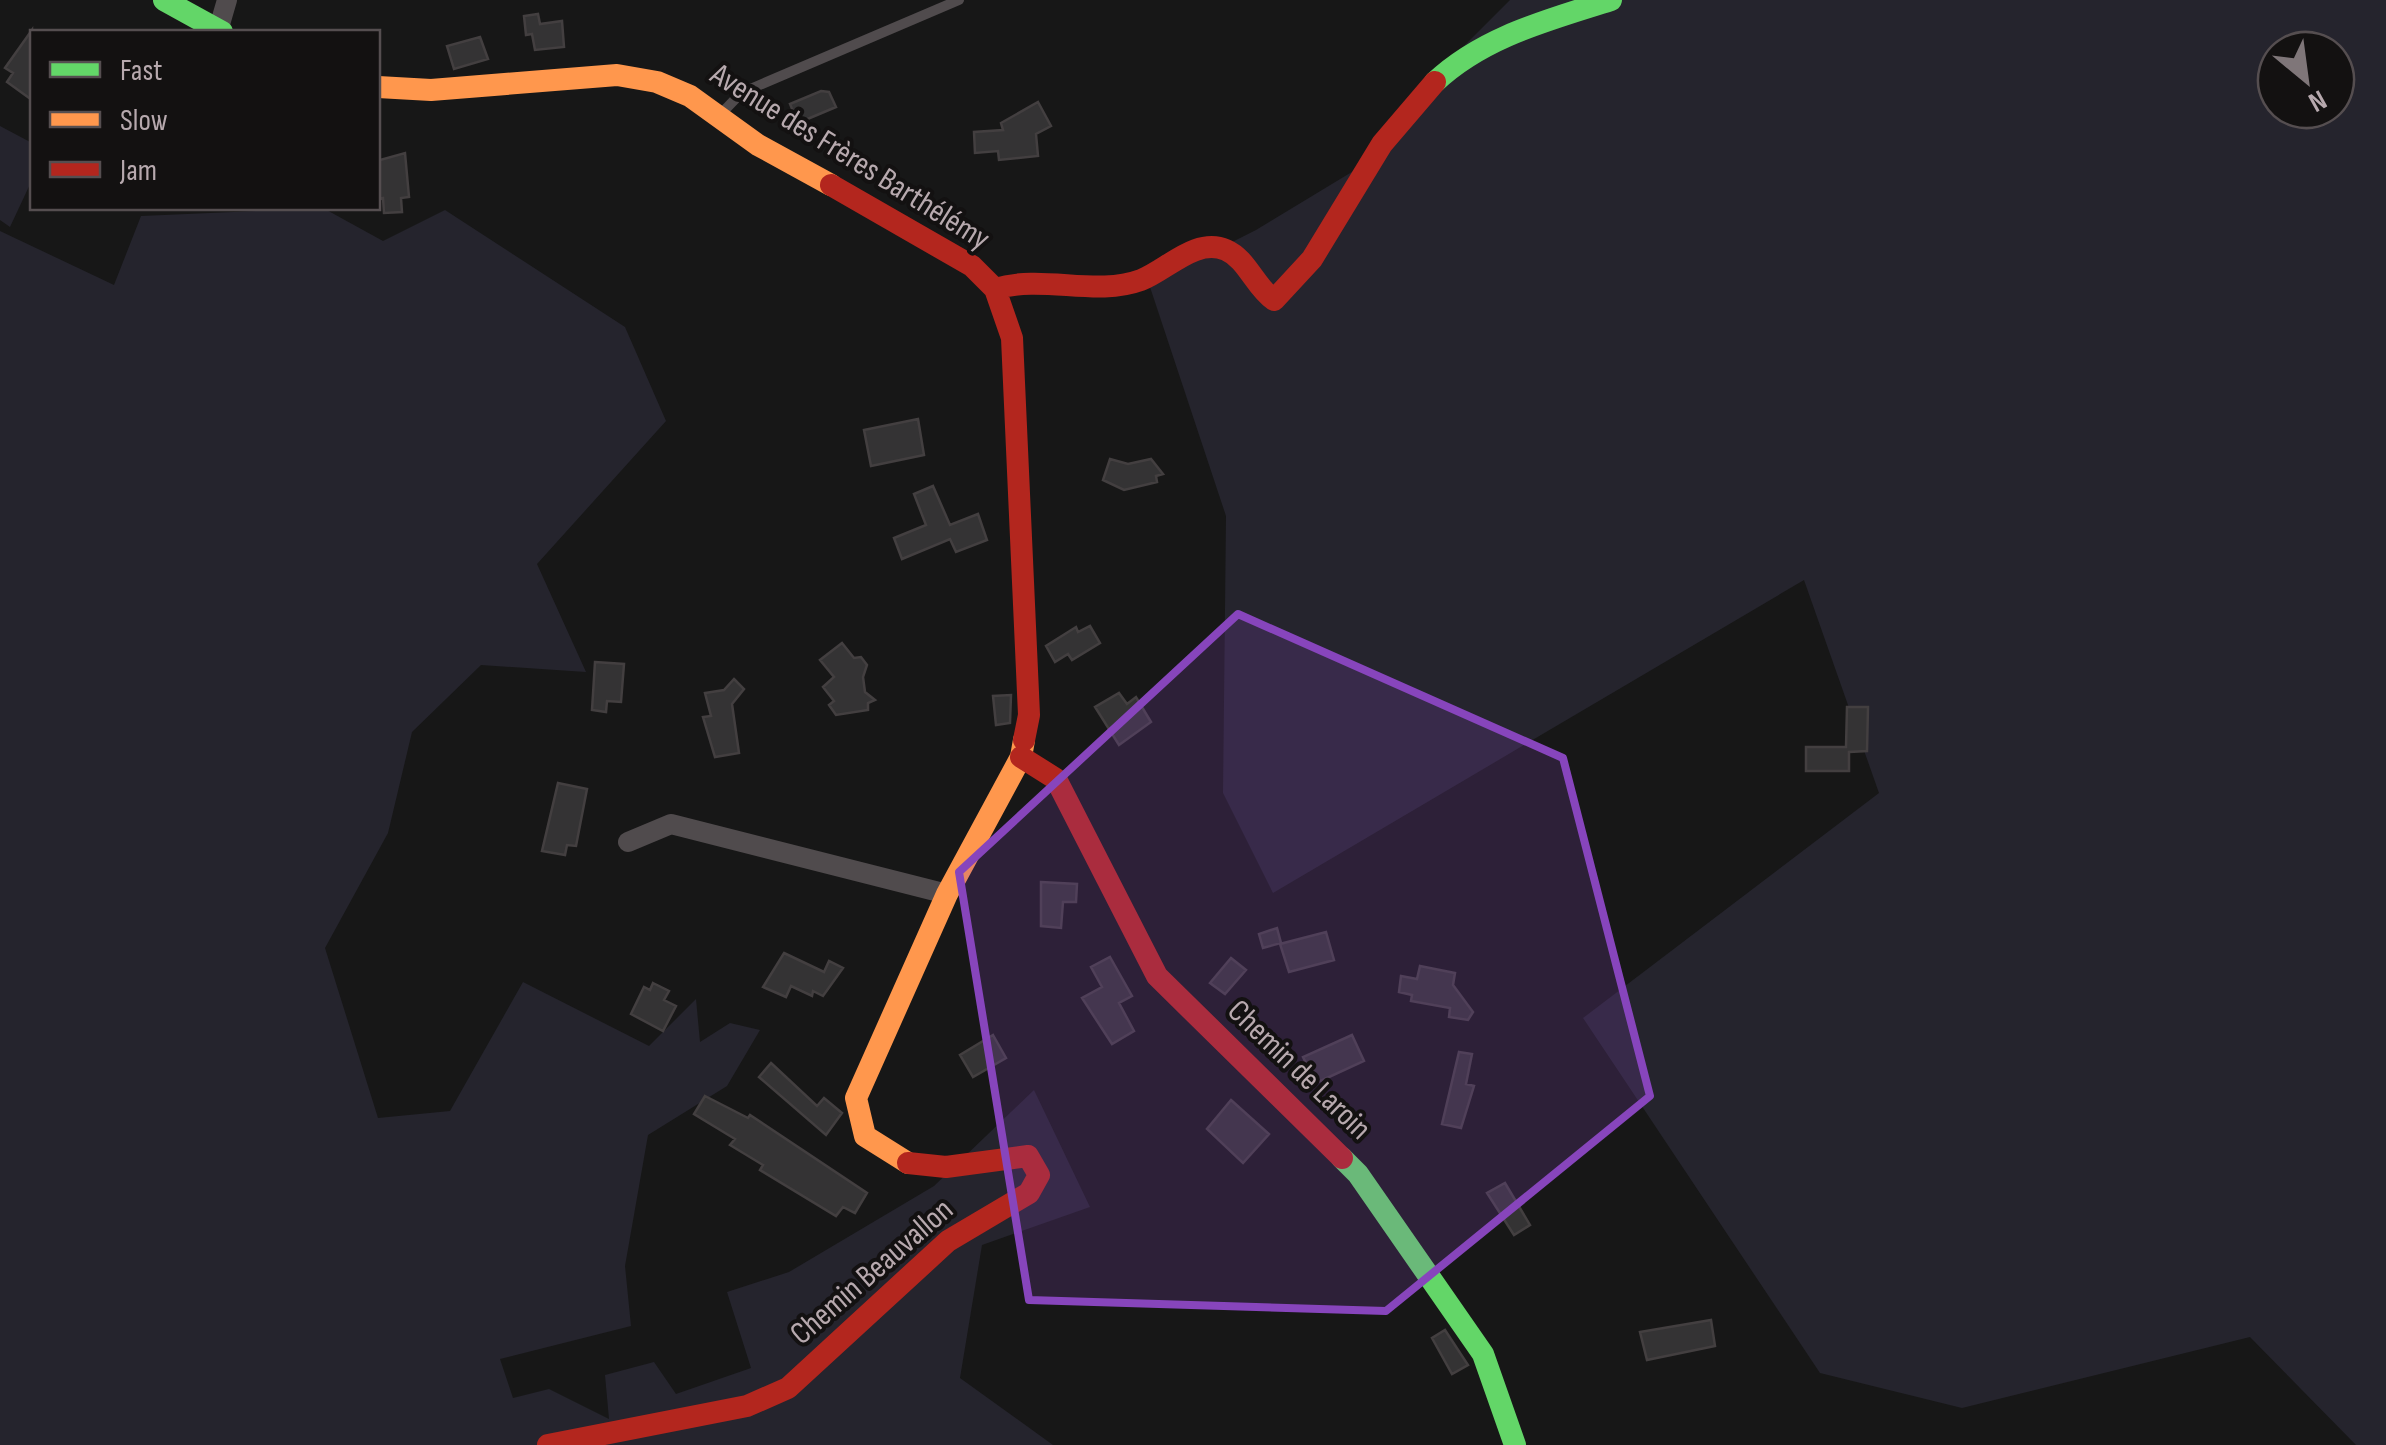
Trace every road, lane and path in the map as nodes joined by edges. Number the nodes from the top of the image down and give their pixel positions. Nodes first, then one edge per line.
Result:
1 (164, 0) edge
2 (226, 0) edge
3 (959, 0) edge
4 (1611, 0) edge
5 (216, 30) edge
6 (220, 30) edge
7 (380, 86) edge
8 (719, 116) junction
9 (994, 289) junction
10 (1020, 757) junction
11 (628, 842) dead end
12 (947, 894) junction
13 (548, 1445) edge
14 (1515, 1445) edge

1 - 5 street
2 - 6 street
3 - 8 lane
4 - 9 street
7 - 8 street, Avenue des Frères Barthélémy
8 - 9 street, Avenue des Frères Barthélémy
9 - 10 street, Avenue des Frères Barthélémy
10 - 12 street, Chemin Beauvallon
10 - 14 street, Chemin de Laroin
11 - 12 street
12 - 13 street, Chemin Beauvallon

